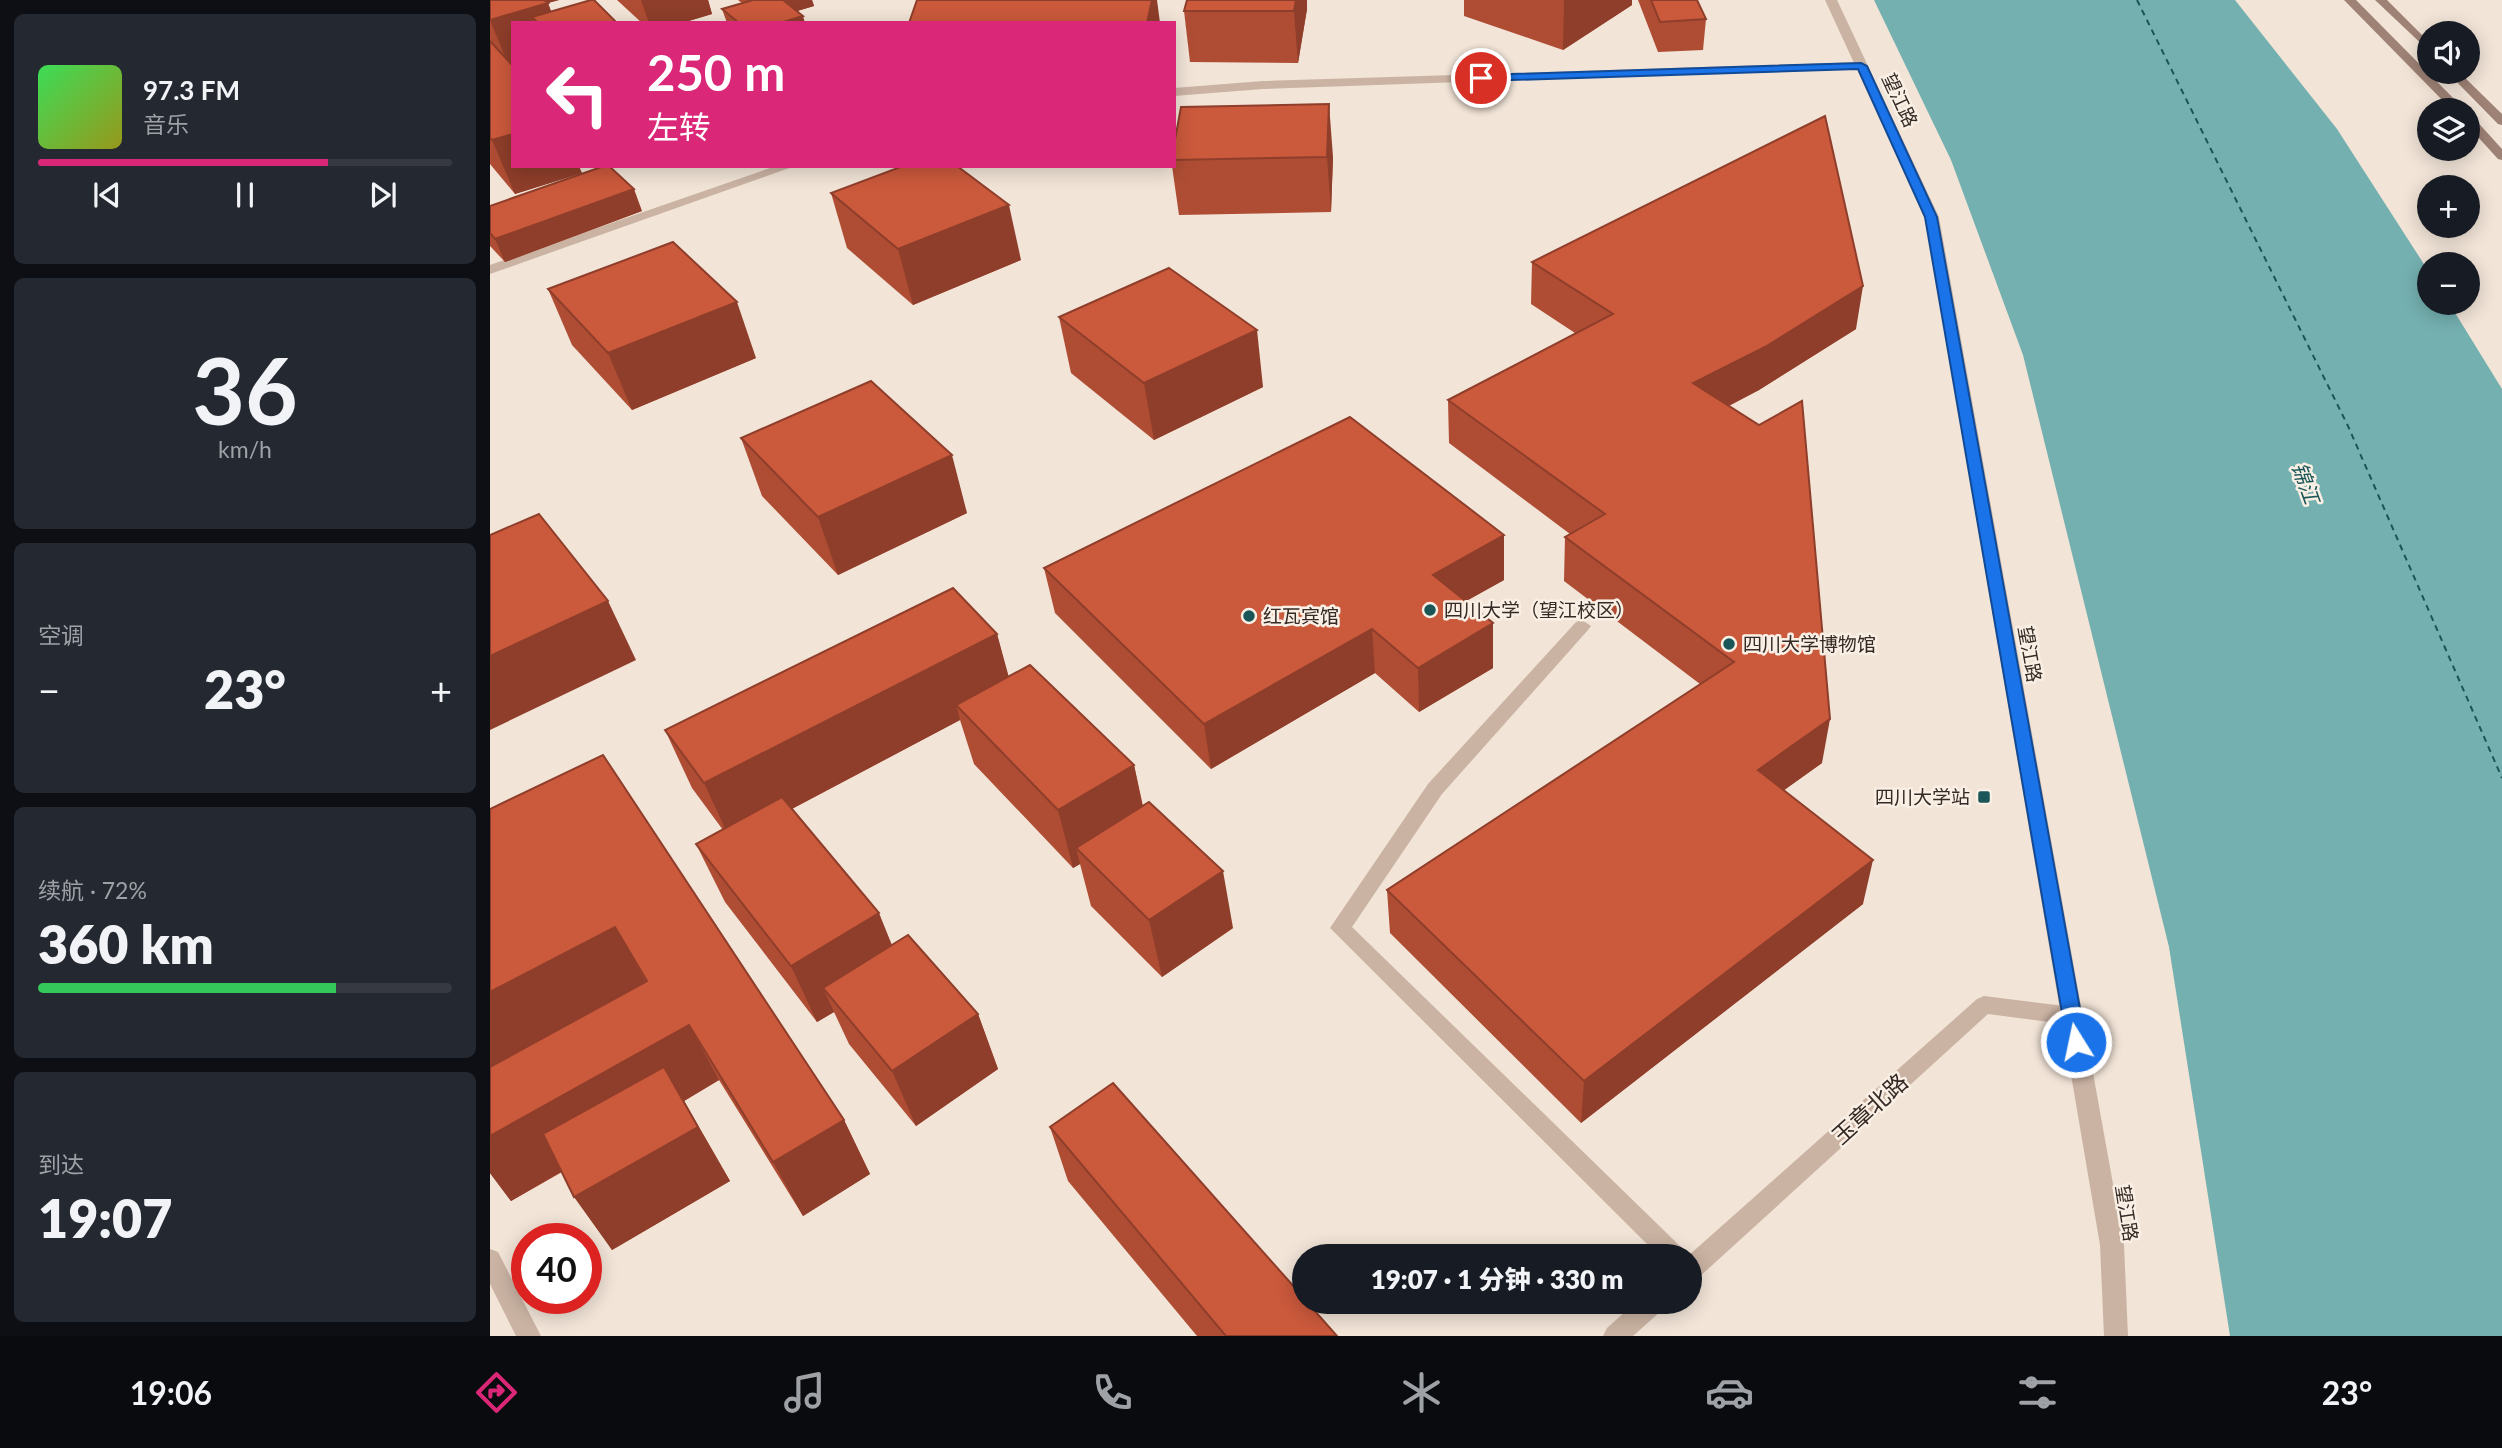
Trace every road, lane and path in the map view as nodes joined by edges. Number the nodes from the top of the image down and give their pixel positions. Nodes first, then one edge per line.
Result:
1 (1831, 0) edge
2 (2350, 0) edge
3 (2381, 0) edge
4 (2417, 36) edge
5 (1861, 66) junction
6 (2465, 84) edge
7 (1176, 92) edge
8 (2447, 98) edge
9 (2502, 121) edge
10 (2480, 132) edge
11 (2502, 156) edge
12 (783, 168) edge
13 (490, 270) edge
14 (1582, 626) dead end
15 (2072, 1016) junction
16 (1662, 1244) edge
17 (1702, 1259) edge
18 (490, 1260) edge
19 (1640, 1314) edge
20 (529, 1336) edge
21 (1615, 1336) edge
22 (2116, 1336) edge

1 - 5 street, 望江路
2 - 8 main road
3 - 4 main road
5 - 7 street
5 - 15 street, 望江路
6 - 9 main road
10 - 11 main road
12 - 13 street
14 - 16 street
15 - 17 street, 玉章北路
15 - 22 street, 望江路
18 - 20 street
19 - 21 street

